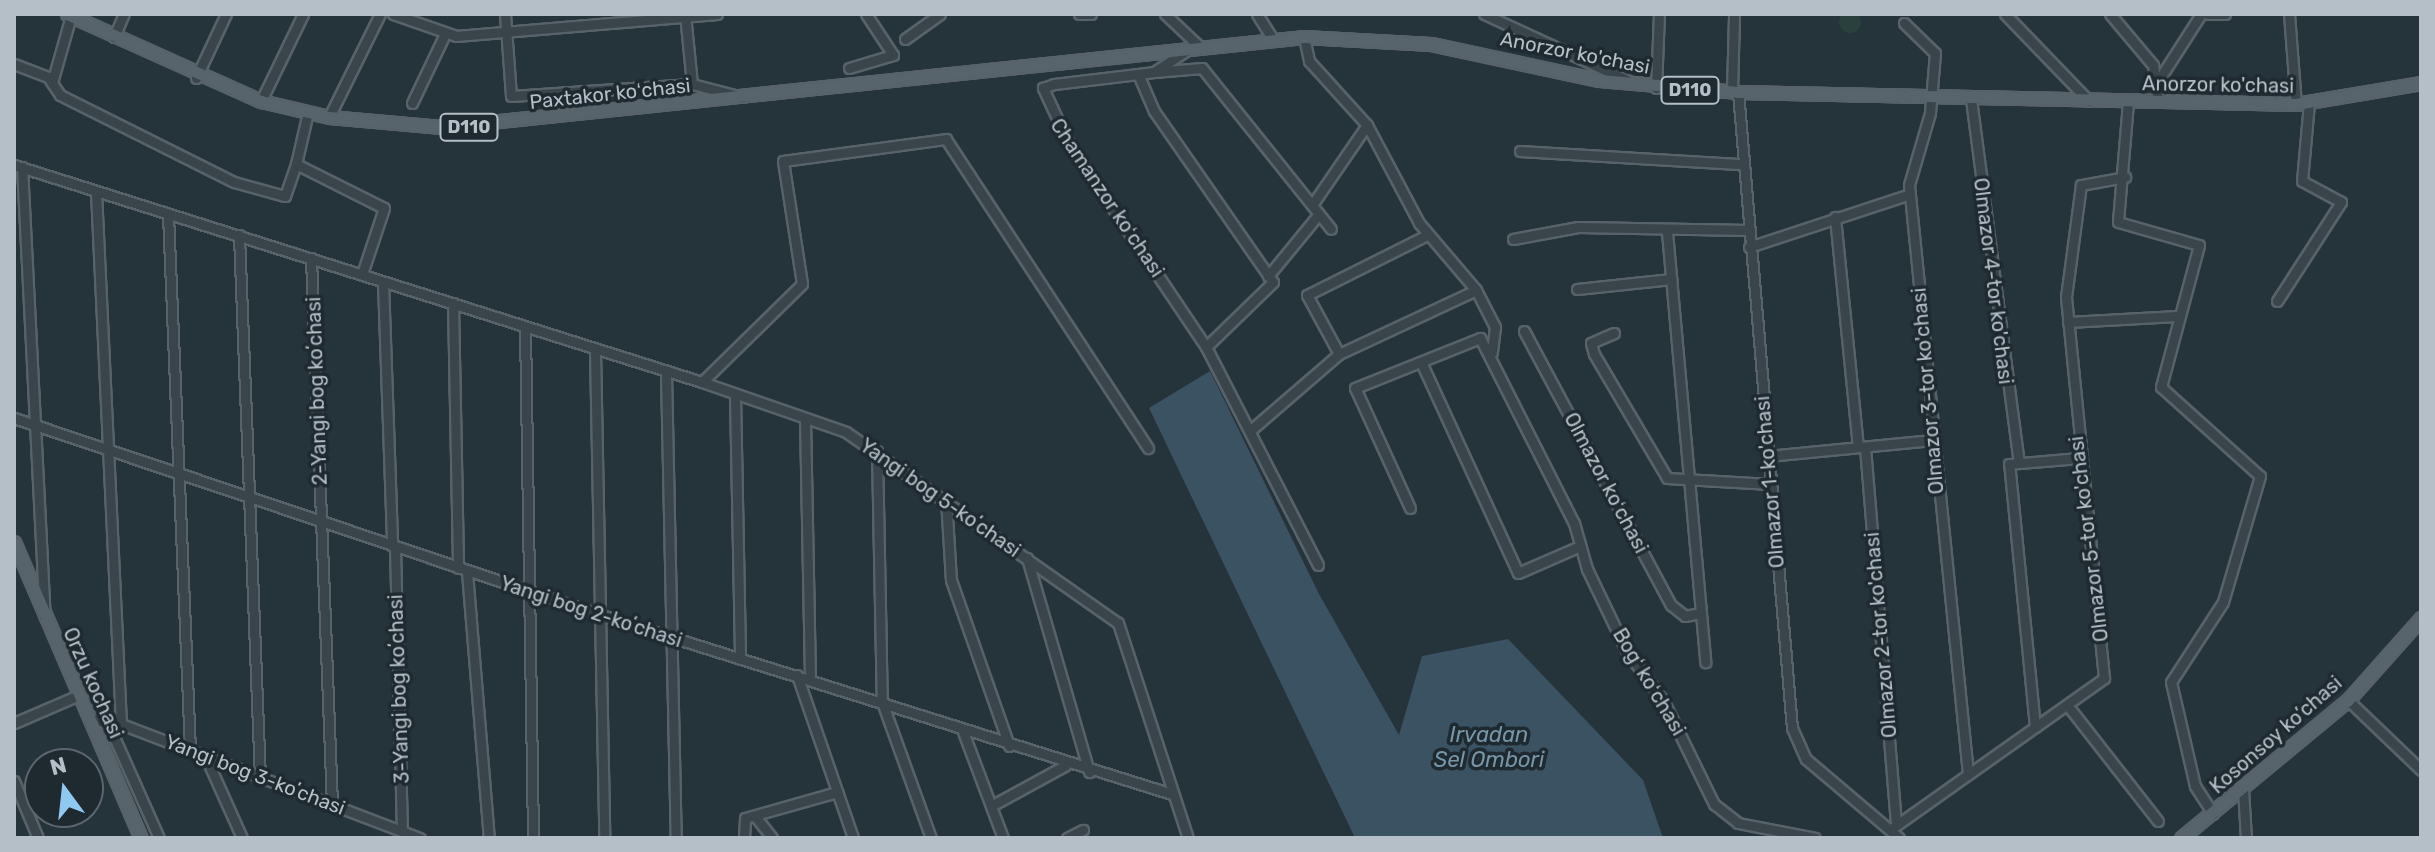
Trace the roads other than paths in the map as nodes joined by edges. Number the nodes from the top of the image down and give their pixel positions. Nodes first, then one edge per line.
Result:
1 (124, 14) edge
2 (226, 14) edge
3 (303, 14) edge
4 (380, 14) edge
5 (393, 14) edge
6 (505, 14) edge
7 (717, 14) edge
8 (866, 14) edge
9 (940, 14) edge
10 (1079, 14) edge
11 (1091, 14) edge
12 (1165, 14) edge
13 (1257, 14) edge
14 (1484, 14) edge
15 (1659, 14) edge
16 (1734, 14) edge
17 (2005, 14) edge
18 (2110, 14) edge
19 (2201, 14) edge
20 (2207, 14) edge
21 (2225, 14) edge
22 (2289, 14) edge
23 (69, 15) edge
24 (685, 15) edge
25 (1904, 23) dead end
26 (506, 31) junction
27 (444, 36) junction
28 (114, 37) junction
29 (1304, 37) junction
30 (1272, 38) junction
31 (905, 39) dead end
32 (1195, 48) junction
33 (14, 64) edge
34 (849, 68) dead end
35 (1154, 72) junction
36 (1138, 74) junction
37 (196, 78) junction
38 (50, 80) junction
39 (890, 80) joint
40 (2158, 81) junction
41 (2421, 83) edge
42 (692, 84) junction
43 (1641, 86) junction
44 (1656, 88) junction
45 (1735, 92) junction
46 (742, 97) junction
47 (1931, 98) junction
48 (1971, 99) junction
49 (261, 101) junction
50 (2089, 101) junction
51 (2128, 102) junction
52 (2158, 102) junction
53 (412, 103) dead end
54 (2303, 104) junction
55 (308, 112) junction
56 (329, 117) junction
57 (1367, 125) junction
58 (1520, 151) dead end
59 (296, 164) junction
60 (1738, 164) junction
61 (18, 166) edge
62 (2125, 177) junction
63 (96, 192) junction
64 (1910, 194) junction
65 (1312, 205) junction
66 (168, 214) junction
67 (1319, 214) junction
68 (1835, 217) junction
69 (1331, 229) dead end
70 (1748, 230) junction
71 (1667, 232) junction
72 (239, 235) junction
73 (1427, 235) junction
74 (1513, 239) dead end
75 (1749, 247) junction
76 (311, 258) junction
77 (362, 274) junction
78 (1268, 276) junction
79 (1671, 279) junction
80 (383, 282) junction
81 (1577, 289) dead end
82 (1476, 290) junction
83 (2277, 301) dead end
84 (453, 303) junction
85 (2177, 316) junction
86 (2068, 322) junction
87 (525, 327) junction
88 (1524, 331) dead end
89 (1614, 333) dead end
90 (1206, 347) junction
91 (595, 350) junction
92 (1492, 353) junction
93 (1339, 354) junction
94 (1421, 362) junction
95 (666, 373) junction
96 (702, 382) junction
97 (735, 394) junction
98 (14, 418) edge
99 (805, 418) junction
100 (40, 427) junction
101 (1252, 429) junction
102 (1933, 440) junction
103 (1861, 447) junction
104 (1148, 448) dead end
105 (877, 451) junction
106 (111, 452) junction
107 (1767, 456) junction
108 (2081, 458) junction
109 (2019, 462) junction
110 (179, 476) junction
111 (1770, 484) junction
112 (1688, 485) junction
113 (946, 499) junction
114 (252, 500) junction
115 (1410, 508) dead end
116 (322, 524) junction
117 (14, 542) edge
118 (1580, 546) junction
119 (393, 547) junction
120 (1027, 558) junction
121 (1318, 565) dead end
122 (463, 570) junction
123 (529, 592) junction
124 (1700, 613) junction
125 (601, 615) junction
126 (2421, 618) edge
127 (45, 619) junction
128 (674, 638) junction
129 (740, 659) junction
130 (1705, 662) dead end
131 (797, 675) junction
132 (810, 678) junction
133 (79, 695) junction
134 (2348, 700) junction
135 (882, 702) junction
136 (2068, 706) junction
137 (89, 719) junction
138 (106, 719) junction
139 (14, 723) edge
140 (121, 724) junction
141 (2035, 727) junction
142 (962, 729) junction
143 (1009, 746) junction
144 (190, 751) junction
145 (207, 760) junction
146 (1066, 765) junction
147 (2421, 770) edge
148 (1089, 772) junction
149 (1968, 774) junction
150 (260, 779) junction
151 (14, 781) edge
152 (2243, 789) junction
153 (837, 792) junction
154 (1172, 794) junction
155 (332, 805) junction
156 (991, 806) junction
157 (2213, 814) junction
158 (755, 816) junction
159 (2158, 821) dead end
160 (1894, 826) junction
161 (1083, 830) dead end
162 (402, 831) junction
163 (38, 838) edge
164 (141, 838) edge
165 (159, 838) edge
166 (242, 838) edge
167 (420, 838) edge
168 (489, 838) edge
169 (533, 838) edge
170 (604, 838) edge
171 (676, 838) edge
172 (744, 838) edge
173 (772, 838) edge
174 (853, 838) edge
175 (931, 838) edge
176 (1003, 838) edge
177 (1067, 838) edge
178 (1188, 838) edge
179 (1815, 838) edge
180 (1899, 838) edge
181 (2181, 838) edge
182 (2246, 838) edge

1 - 28 street
2 - 37 street
3 - 49 street
4 - 56 street
5 - 27 street
6 - 26 street
7 - 24 street
8 - 34 street
9 - 31 street
10 - 11 street
12 - 32 street
13 - 30 street
14 - 43 street
15 - 44 street
16 - 45 street, Olmazor 1-ko'chasi
17 - 50 street
18 - 40 street
19 - 40 street
20 - 21 street
22 - 54 street
23 - 28 main road, Paxtakor koʻchasi / D110
23 - 38 street
24 - 26 street
24 - 42 street
25 - 47 street, Olmazor 3-tor ko'chasi
26 - 27 street
26 - 42 street
27 - 53 street
28 - 37 main road, Paxtakor koʻchasi / D110
29 - 30 main road, Anorzor ko'chasi / D110
29 - 43 main road, Anorzor ko'chasi / D110
29 - 57 street
30 - 32 main road, Anorzor ko'chasi / D110
32 - 35 street
32 - 39 main road, Anorzor ko'chasi / D110
33 - 38 street
35 - 36 street, Chamanzor koʻchasi
35 - 65 street, Chamanzor koʻchasi
36 - 78 street
36 - 90 street, Chamanzor koʻchasi
37 - 49 main road, Paxtakor koʻchasi / D110
38 - 59 street
39 - 46 main road, Paxtakor koʻchasi / D110
40 - 52 street
41 - 54 main road, Anorzor ko'chasi / D110
42 - 46 street
43 - 44 main road, Anorzor ko'chasi / D110
44 - 45 main road, Anorzor ko'chasi / D110
45 - 47 main road, Anorzor ko'chasi / D110
45 - 60 street, Olmazor 1-ko'chasi
46 - 56 main road, Paxtakor koʻchasi / D110
47 - 48 main road, Anorzor ko'chasi / D110
47 - 64 street, Olmazor 3-tor ko'chasi
48 - 50 main road, Anorzor ko'chasi / D110
48 - 109 street, Olmazor 4-tor ko'chasi
49 - 55 main road, Paxtakor koʻchasi / D110
50 - 51 main road, Anorzor ko'chasi / D110
51 - 52 main road, Anorzor ko'chasi / D110
51 - 62 street
52 - 54 main road, Anorzor ko'chasi / D110
54 - 83 street
55 - 56 main road, Paxtakor koʻchasi / D110
55 - 59 street
57 - 65 street
57 - 73 street
58 - 60 street
59 - 77 street
60 - 70 street, Olmazor 1-ko'chasi
61 - 63 street, Yangi bog 5-koʼchasi
61 - 100 street
62 - 85 street
62 - 86 street, Olmazor 5-tor ko'chasi
63 - 66 street, Yangi bog 5-koʼchasi
63 - 106 street
64 - 68 street
64 - 102 street, Olmazor 3-tor ko'chasi
65 - 67 street, Chamanzor koʻchasi
66 - 72 street, Yangi bog 5-koʼchasi
66 - 110 street
67 - 69 street, Chamanzor koʻchasi
67 - 78 street
68 - 75 street
68 - 103 street, Olmazor 2-tor ko'chasi
70 - 71 street
70 - 75 street, Olmazor 1-ko'chasi
71 - 74 street
71 - 79 street
72 - 76 street, Yangi bog 5-koʼchasi
72 - 114 street
73 - 82 street, Bogʻ koʻchasi
73 - 93 street
75 - 107 street, Olmazor 1-ko'chasi
76 - 77 street, Yangi bog 5-koʼchasi
76 - 116 street, 2-Yangi bog koʼchasi
77 - 80 street, Yangi bog 5-koʼchasi
78 - 90 street
79 - 81 street
79 - 112 street
80 - 84 street, Yangi bog 5-koʼchasi
80 - 119 street
82 - 92 street, Bogʻ koʻchasi
82 - 93 street
84 - 87 street, Yangi bog 5-koʼchasi
84 - 122 street
85 - 86 street
85 - 157 street
86 - 108 street, Olmazor 5-tor ko'chasi
87 - 91 street, Yangi bog 5-koʼchasi
87 - 123 street
88 - 124 street, Olmazor koʻchasi
89 - 112 street
90 - 101 street, Chamanzor koʻchasi
91 - 95 street, Yangi bog 5-koʼchasi
91 - 125 street
92 - 94 street
92 - 118 street, Bogʻ koʻchasi
93 - 101 street
94 - 115 street
94 - 118 street
95 - 96 street, Yangi bog 5-koʼchasi
95 - 128 street
96 - 97 street, Yangi bog 5-koʼchasi
96 - 104 street
97 - 99 street, Yangi bog 5-koʼchasi
97 - 129 street
98 - 100 street, Yangi bog 2-koʼchasi
99 - 105 street, Yangi bog 5-koʼchasi
99 - 132 street
100 - 106 street, Yangi bog 2-koʼchasi
100 - 127 street
101 - 121 street, Chamanzor koʻchasi
102 - 103 street
102 - 149 street, Olmazor 3-tor ko'chasi
103 - 107 street
103 - 160 street, Olmazor 2-tor ko'chasi
105 - 113 street, Yangi bog 5-koʼchasi
105 - 135 street
106 - 110 street, Yangi bog 2-koʼchasi
106 - 140 street
107 - 111 street, Olmazor 1-ko'chasi
108 - 109 street
108 - 136 street, Olmazor 5-tor ko'chasi
109 - 141 street, Olmazor 4-tor ko'chasi
110 - 114 street, Yangi bog 2-koʼchasi
110 - 144 street
111 - 112 street
111 - 160 street, Olmazor 1-ko'chasi
112 - 124 street
113 - 120 street, Yangi bog 5-koʼchasi
113 - 143 street
114 - 116 street, Yangi bog 2-koʼchasi
114 - 150 street
116 - 119 street, Yangi bog 2-koʼchasi
116 - 155 street
117 - 127 main road, Orzu kochasi
118 - 179 street, Bogʻ koʻchasi
119 - 122 street, Yangi bog 2-koʼchasi
119 - 162 street, 3-Yangi bog koʼchasi
120 - 148 street
120 - 154 street, Yangi bog 5-koʼchasi
122 - 123 street, Yangi bog 2-koʼchasi
122 - 168 street
123 - 125 street, Yangi bog 2-koʼchasi
123 - 169 street
124 - 130 street
125 - 128 street, Yangi bog 2-koʼchasi
125 - 170 street
126 - 134 main road, Kosonsoy ko’chasi
127 - 133 main road, Orzu kochasi
128 - 129 street, Yangi bog 2-koʼchasi
128 - 171 street
129 - 131 street, Yangi bog 2-koʼchasi
131 - 132 street, Yangi bog 2-koʼchasi
131 - 153 street
132 - 135 street, Yangi bog 2-koʼchasi
133 - 137 main road, Orzu kochasi
133 - 139 street
134 - 147 street
134 - 152 main road, Kosonsoy ko’chasi
135 - 142 street, Yangi bog 2-koʼchasi
135 - 175 street
136 - 141 street, Olmazor 5-tor ko'chasi
136 - 159 street
137 - 138 street, Yangi bog 3-koʼchasi
137 - 164 main road, Orzu kochasi
138 - 140 street, Yangi bog 3-koʼchasi
138 - 165 street
140 - 144 street, Yangi bog 3-koʼchasi
141 - 149 street, Olmazor 5-tor ko'chasi
142 - 143 street, Yangi bog 2-koʼchasi
142 - 156 street
143 - 146 street, Yangi bog 2-koʼchasi
144 - 145 street, Yangi bog 3-koʼchasi
145 - 150 street, Yangi bog 3-koʼchasi
145 - 166 street
146 - 148 street, Yangi bog 2-koʼchasi
146 - 156 street
148 - 154 street, Yangi bog 2-koʼchasi
149 - 160 street, Olmazor 5-tor ko'chasi
150 - 155 street, Yangi bog 3-koʼchasi
151 - 163 street
152 - 157 main road, Kosonsoy ko’chasi
152 - 182 street
153 - 158 street
153 - 174 street
154 - 178 street, Yangi bog 5-koʼchasi
155 - 162 street, Yangi bog 3-koʼchasi
156 - 176 street
157 - 181 main road, Kosonsoy ko’chasi
158 - 172 street
158 - 173 street
160 - 180 street, Olmazor 1-ko'chasi
161 - 177 street
162 - 167 street, Yangi bog 3-koʼchasi

